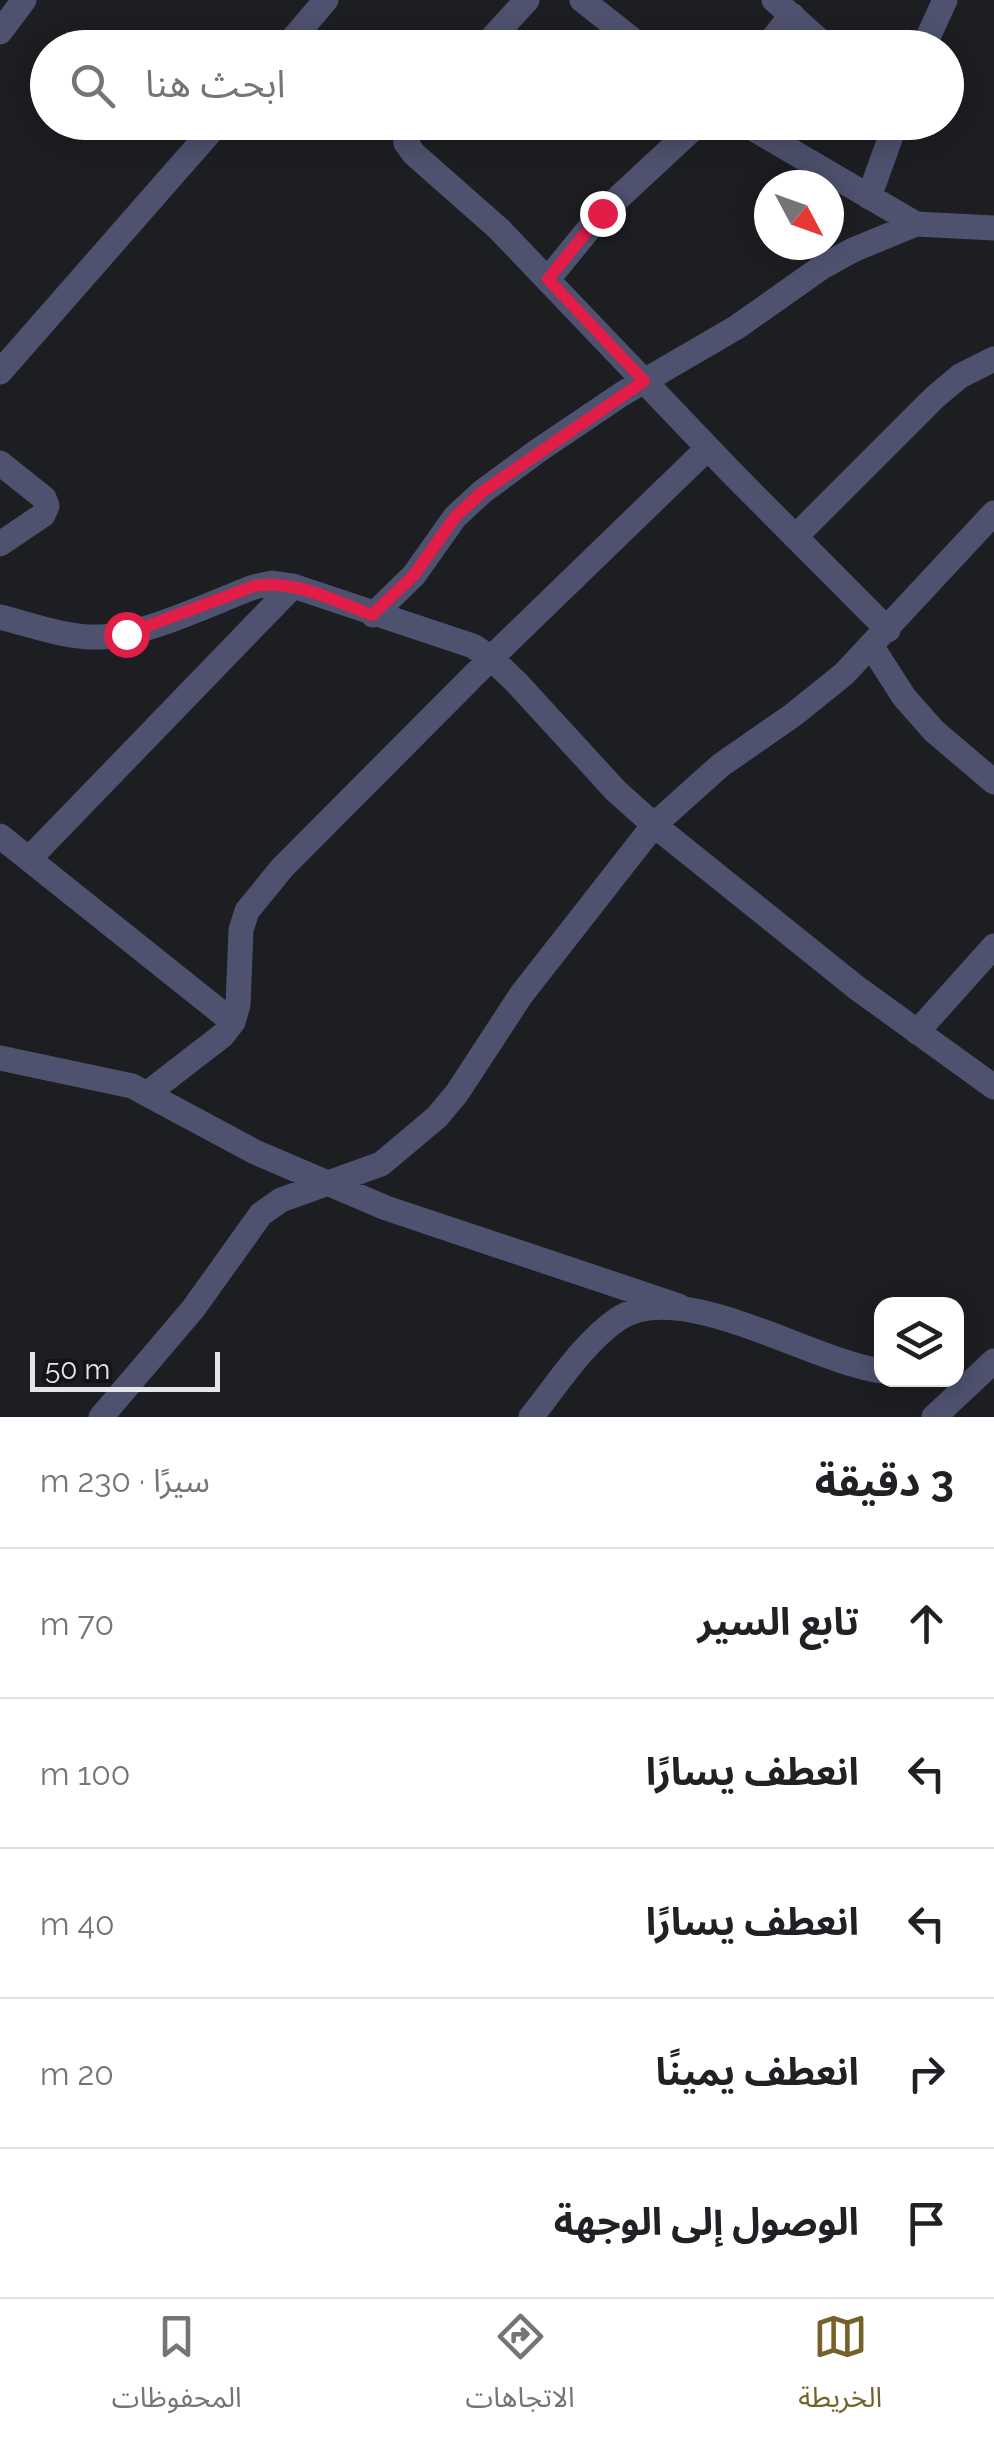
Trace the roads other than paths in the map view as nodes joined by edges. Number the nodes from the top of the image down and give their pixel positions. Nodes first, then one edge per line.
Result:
1 (24, 0) edge
2 (326, 0) edge
3 (527, 0) edge
4 (582, 0) edge
5 (945, 0) edge
6 (783, 8) edge
7 (300, 30) edge
8 (500, 30) edge
9 (620, 30) edge
10 (808, 30) edge
11 (931, 30) edge
12 (0, 32) edge
13 (203, 140) edge
14 (406, 140) edge
15 (681, 140) edge
16 (772, 140) edge
17 (890, 140) edge
18 (869, 197) junction
19 (916, 224) junction
20 (994, 228) edge
21 (548, 279) junction
22 (994, 359) edge
23 (0, 372) edge
24 (644, 381) junction
25 (708, 448) junction
26 (0, 464) edge
27 (994, 512) edge
28 (795, 537) junction
29 (0, 544) edge
30 (294, 586) junction
31 (372, 615) junction
32 (0, 617) edge
33 (880, 638) junction
34 (491, 658) junction
35 (994, 782) edge
36 (654, 825) junction
37 (0, 836) edge
38 (28, 859) junction
39 (994, 946) edge
40 (233, 1022) junction
41 (917, 1032) junction
42 (0, 1058) edge
43 (994, 1087) edge
44 (148, 1093) junction
45 (329, 1182) junction
46 (679, 1306) junction
47 (994, 1359) edge
48 (964, 1368) edge
49 (874, 1370) edge
50 (102, 1417) edge
51 (531, 1417) edge
52 (934, 1417) edge

1 - 12 street
2 - 7 street
3 - 8 street
4 - 9 street
5 - 11 street
6 - 10 street
13 - 23 street
14 - 21 street
15 - 21 street
16 - 18 street
17 - 18 street
18 - 19 street
19 - 20 street
19 - 24 street
21 - 24 street
22 - 28 street
24 - 25 street
24 - 31 street
25 - 28 street
25 - 34 street
26 - 29 street
27 - 33 street
28 - 33 street
30 - 31 street
30 - 32 street
30 - 38 street
31 - 34 street
33 - 35 street
33 - 36 street
34 - 36 street
34 - 40 street
36 - 41 street
36 - 45 street
37 - 38 street
38 - 40 street
39 - 41 street
40 - 44 street
41 - 43 street
42 - 44 street
44 - 45 street
45 - 46 street
45 - 50 street
46 - 49 street
46 - 51 street
47 - 48 street
47 - 52 street

